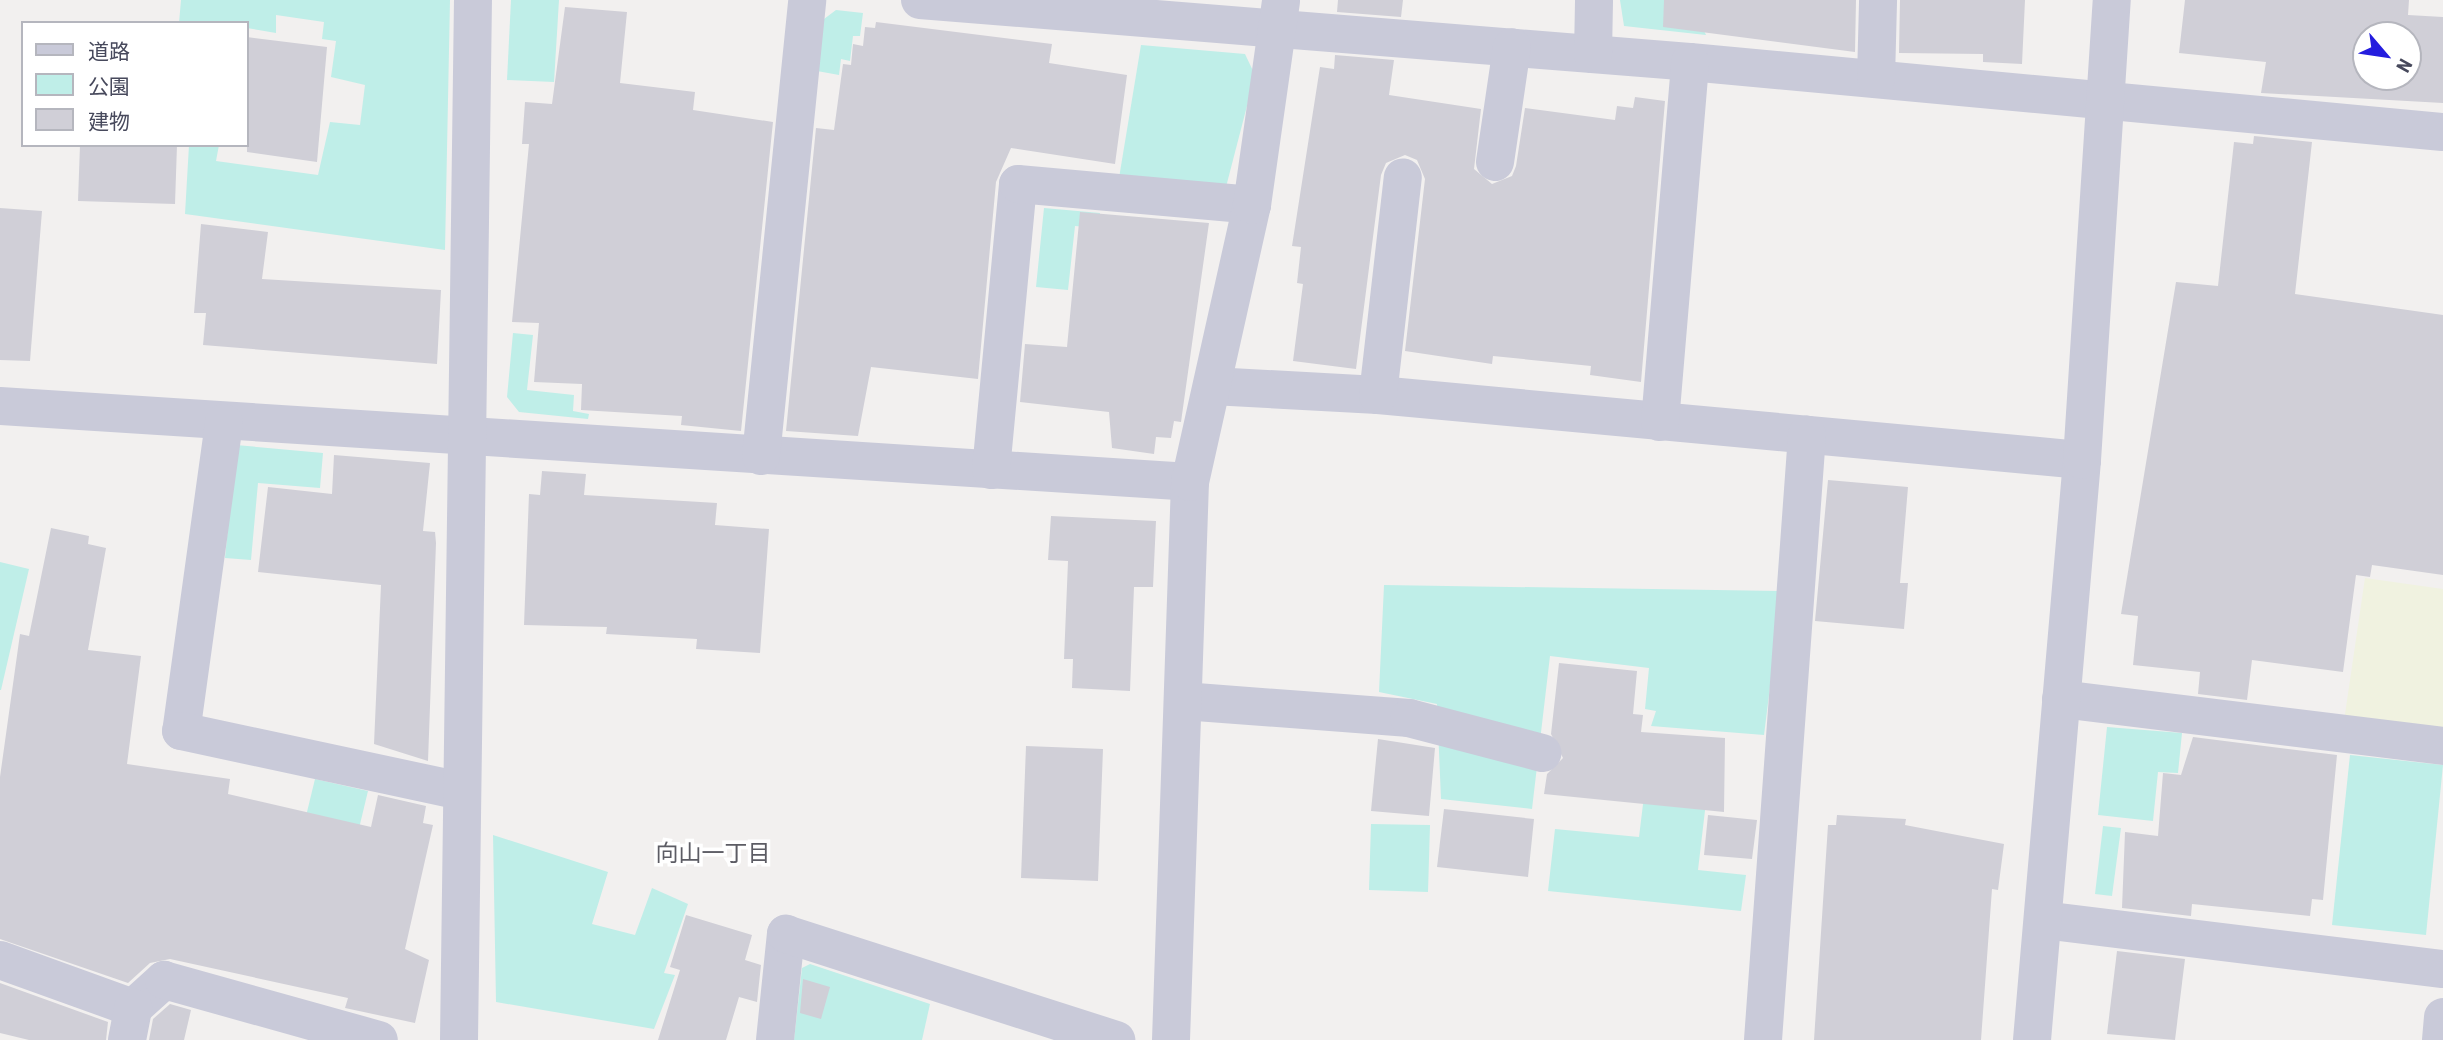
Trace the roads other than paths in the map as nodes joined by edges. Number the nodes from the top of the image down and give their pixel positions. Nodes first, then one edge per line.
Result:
1 (473, 0) edge
2 (807, 0) edge
3 (920, 0) edge
4 (1594, 0) edge
5 (1878, 0) edge
6 (2112, 0) edge
7 (1280, 13) edge
8 (1511, 47) junction
9 (1592, 54) junction
10 (1690, 62) junction
11 (1876, 79) junction
12 (2109, 98) junction
13 (2443, 132) edge
14 (1495, 162) dead end
15 (1403, 177) dead end
16 (1252, 205) junction
17 (1212, 386) junction
18 (1378, 395) junction
19 (0, 406) edge
20 (1660, 422) junction
21 (224, 423) junction
22 (1807, 435) junction
23 (471, 440) junction
24 (761, 456) junction
25 (2082, 460) junction
26 (991, 470) junction
27 (1190, 482) junction
28 (2060, 699) junction
29 (1183, 701) junction
30 (2443, 746) edge
31 (1542, 753) dead end
32 (462, 791) junction
33 (2043, 920) junction
34 (0, 960) edge
35 (2443, 969) edge
36 (2443, 1017) edge
37 (130, 1024) edge
38 (379, 1040) edge
39 (459, 1040) edge
40 (775, 1040) edge
41 (1116, 1040) edge
42 (1171, 1040) edge
43 (1763, 1040) edge
44 (2032, 1040) edge
45 (2441, 1040) edge

1 - 23 street
2 - 24 street
3 - 7 street
4 - 9 street
5 - 11 street
6 - 12 street
7 - 8 street
7 - 16 street
8 - 9 street
8 - 14 street
9 - 10 street
10 - 11 street
10 - 20 street
11 - 12 street
12 - 13 street
12 - 25 street
15 - 18 street
16 - 17 street
16 - 26 street
17 - 18 street
17 - 27 street
18 - 20 street
19 - 21 street
20 - 22 street
21 - 23 street
21 - 32 street
22 - 25 street
22 - 43 street
23 - 24 street
23 - 32 street
24 - 26 street
25 - 28 street
26 - 27 street
27 - 29 street
28 - 30 street
28 - 33 street
29 - 31 street
29 - 42 street
32 - 39 street
33 - 35 street
33 - 44 street
34 - 37 street
36 - 45 street
37 - 38 street
40 - 41 street

